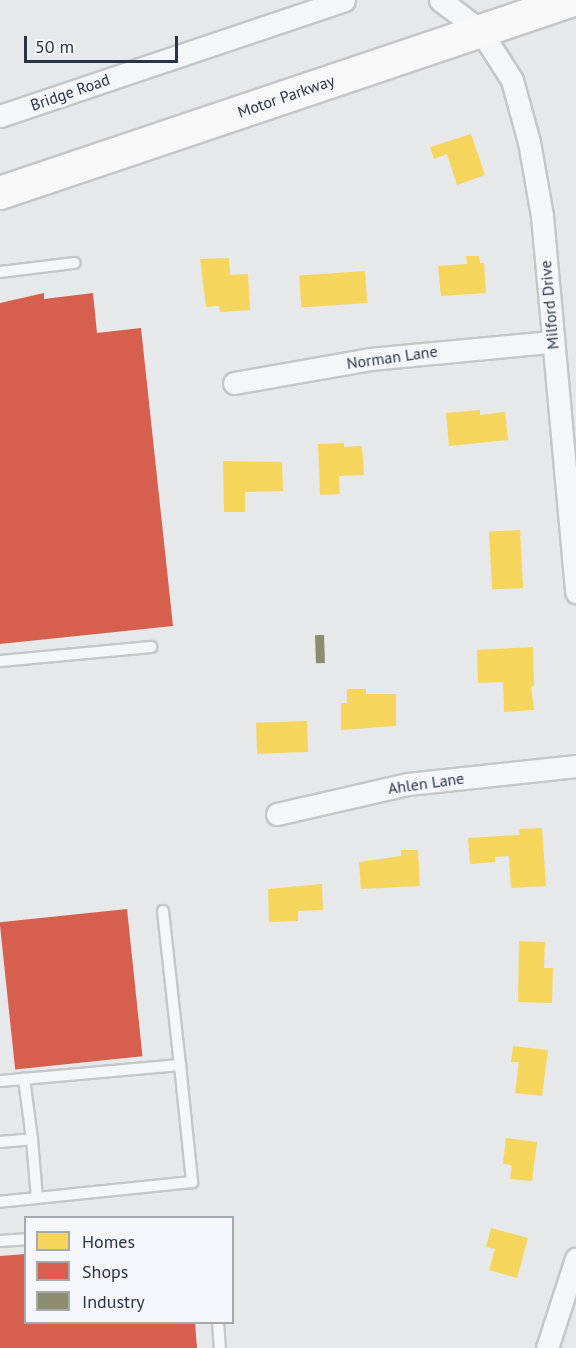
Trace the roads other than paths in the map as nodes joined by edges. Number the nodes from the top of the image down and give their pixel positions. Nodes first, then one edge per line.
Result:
1 (344, 0) edge
2 (440, 0) edge
3 (573, 0) edge
4 (480, 30) junction
5 (0, 116) edge
6 (0, 193) edge
7 (74, 263) dead end
8 (0, 272) edge
9 (551, 342) junction
10 (234, 383) dead end
11 (576, 592) edge
12 (151, 647) dead end
13 (0, 661) edge
14 (576, 766) edge
15 (277, 814) dead end
16 (163, 911) dead end
17 (180, 1065) junction
18 (24, 1079) junction
19 (0, 1081) edge
20 (32, 1139) junction
21 (0, 1142) edge
22 (37, 1198) junction
23 (0, 1202) edge
24 (24, 1239) edge
25 (0, 1241) edge
26 (576, 1259) edge
27 (218, 1324) edge
28 (220, 1348) edge
29 (547, 1348) edge

1 - 5 street, Bridge Road
2 - 4 street
3 - 4 main road, Motor Parkway
4 - 6 main road, Motor Parkway
4 - 9 street, Milford Drive
7 - 8 lane
9 - 10 street, Norman Lane
9 - 11 street, Milford Drive
12 - 13 lane
14 - 15 street, Ahlen Lane
16 - 17 lane
17 - 18 lane
17 - 22 lane
18 - 19 lane
18 - 20 lane
20 - 21 lane
20 - 22 lane
22 - 23 lane
24 - 25 lane
26 - 29 street
27 - 28 lane

